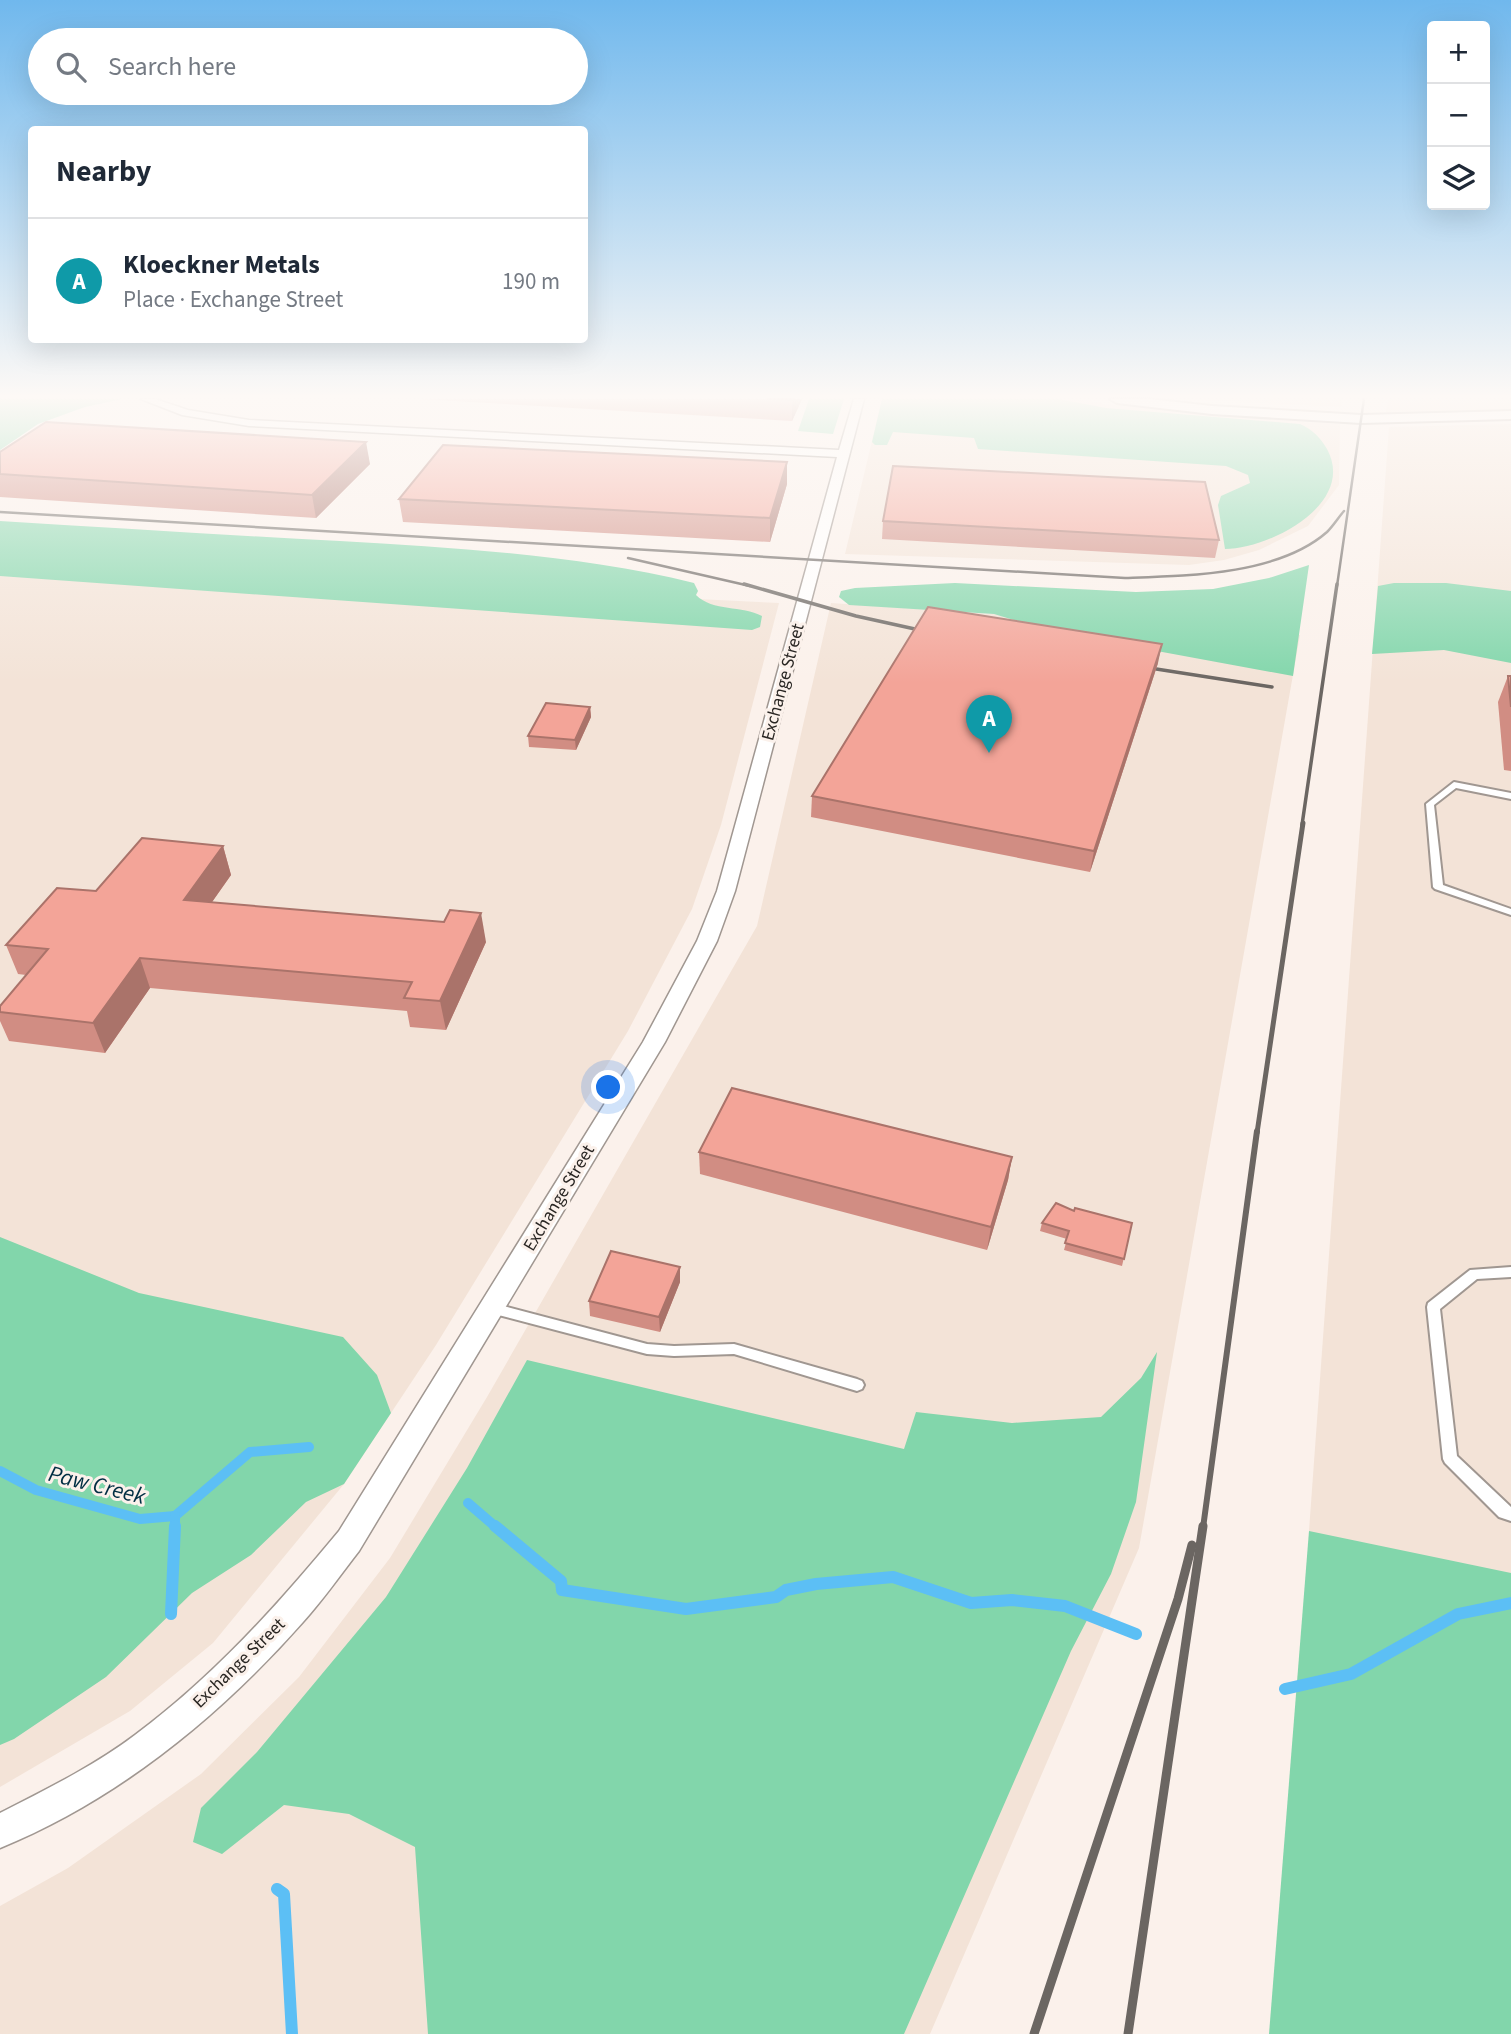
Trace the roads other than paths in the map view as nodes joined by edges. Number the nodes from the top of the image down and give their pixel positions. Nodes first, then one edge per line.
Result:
1 (833, 494) edge
2 (1511, 796) edge
3 (1511, 912) edge
4 (1511, 1272) edge
5 (492, 1308) junction
6 (857, 1385) dead end
7 (1511, 1514) edge
8 (0, 1831) edge

1 - 5 street, Exchange Street
2 - 3 lane
4 - 7 lane
5 - 6 lane
5 - 8 street, Exchange Street

